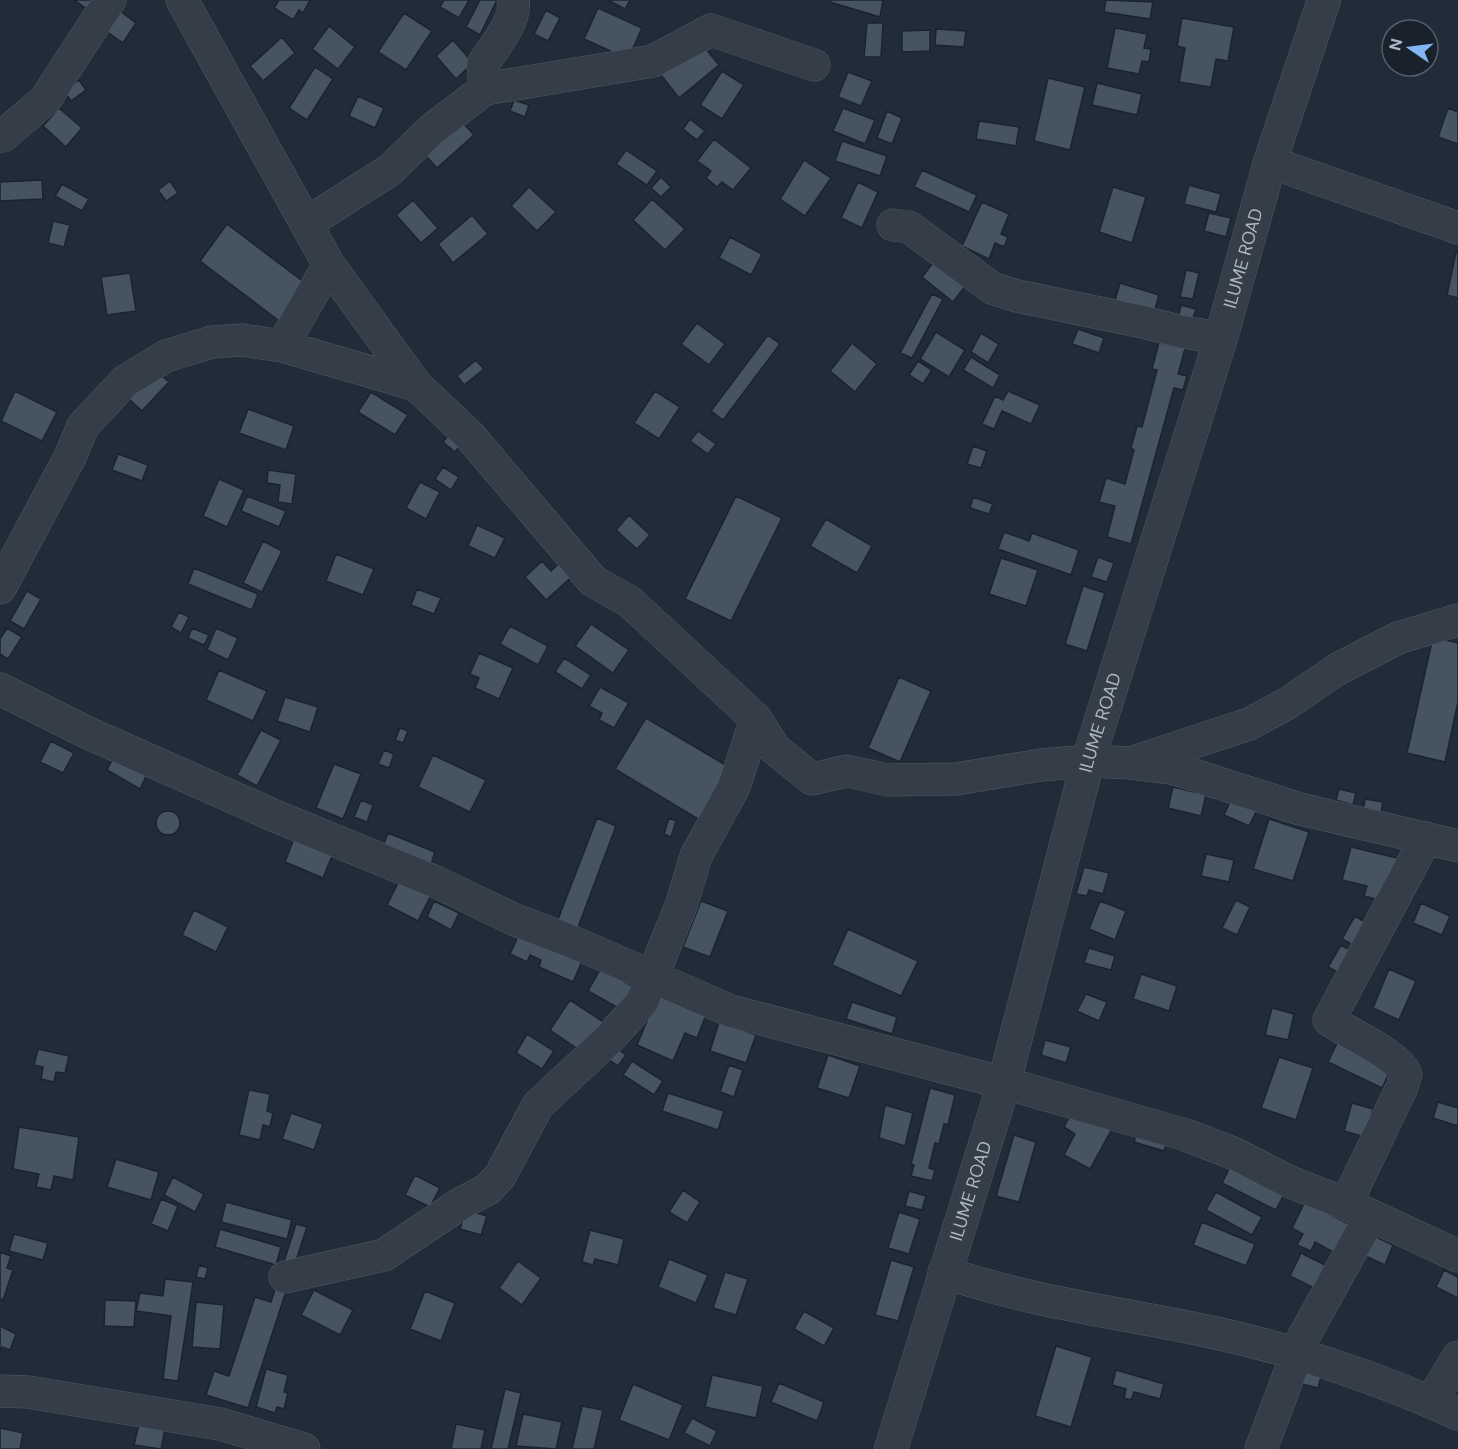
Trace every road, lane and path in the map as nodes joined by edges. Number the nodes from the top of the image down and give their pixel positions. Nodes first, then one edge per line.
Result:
1 (110, 0) edge
2 (182, 0) edge
3 (513, 0) edge
4 (1324, 0) edge
5 (814, 65) dead end
6 (485, 89) junction
7 (3, 136) dead end
8 (1270, 162) junction
9 (307, 223) junction
10 (893, 225) dead end
11 (1458, 228) edge
12 (329, 265) junction
13 (1221, 338) junction
14 (282, 346) junction
15 (416, 385) junction
16 (0, 588) edge
17 (1458, 620) edge
18 (0, 689) edge
19 (756, 719) junction
20 (1088, 761) junction
21 (1131, 763) junction
22 (1426, 838) junction
23 (1458, 846) edge
24 (653, 978) junction
25 (1004, 1083) junction
26 (1358, 1211) junction
27 (1458, 1256) edge
28 (944, 1272) junction
29 (285, 1277) dead end
30 (1297, 1355) junction
31 (1458, 1357) edge
32 (0, 1391) edge
33 (1444, 1407) edge
34 (304, 1449) edge
35 (891, 1449) edge
36 (1261, 1449) edge

1 - 7 street
2 - 9 street
3 - 6 street
4 - 8 street, ILUME ROAD
5 - 6 street
6 - 9 street
8 - 11 street
8 - 13 street, ILUME ROAD
9 - 12 street
10 - 13 street
12 - 14 street
12 - 15 street
13 - 20 street, ILUME ROAD
14 - 15 street
14 - 16 street
15 - 19 street
17 - 21 street
18 - 24 street
19 - 20 street
19 - 24 street
20 - 21 street
20 - 25 street, ILUME ROAD
21 - 22 street
22 - 23 street
22 - 26 street
24 - 25 street
24 - 29 street
25 - 26 street
25 - 28 street, ILUME ROAD
26 - 27 street
26 - 30 street
28 - 30 street
28 - 35 street, ILUME ROAD
30 - 33 street
30 - 36 street
31 - 33 street
32 - 34 street

